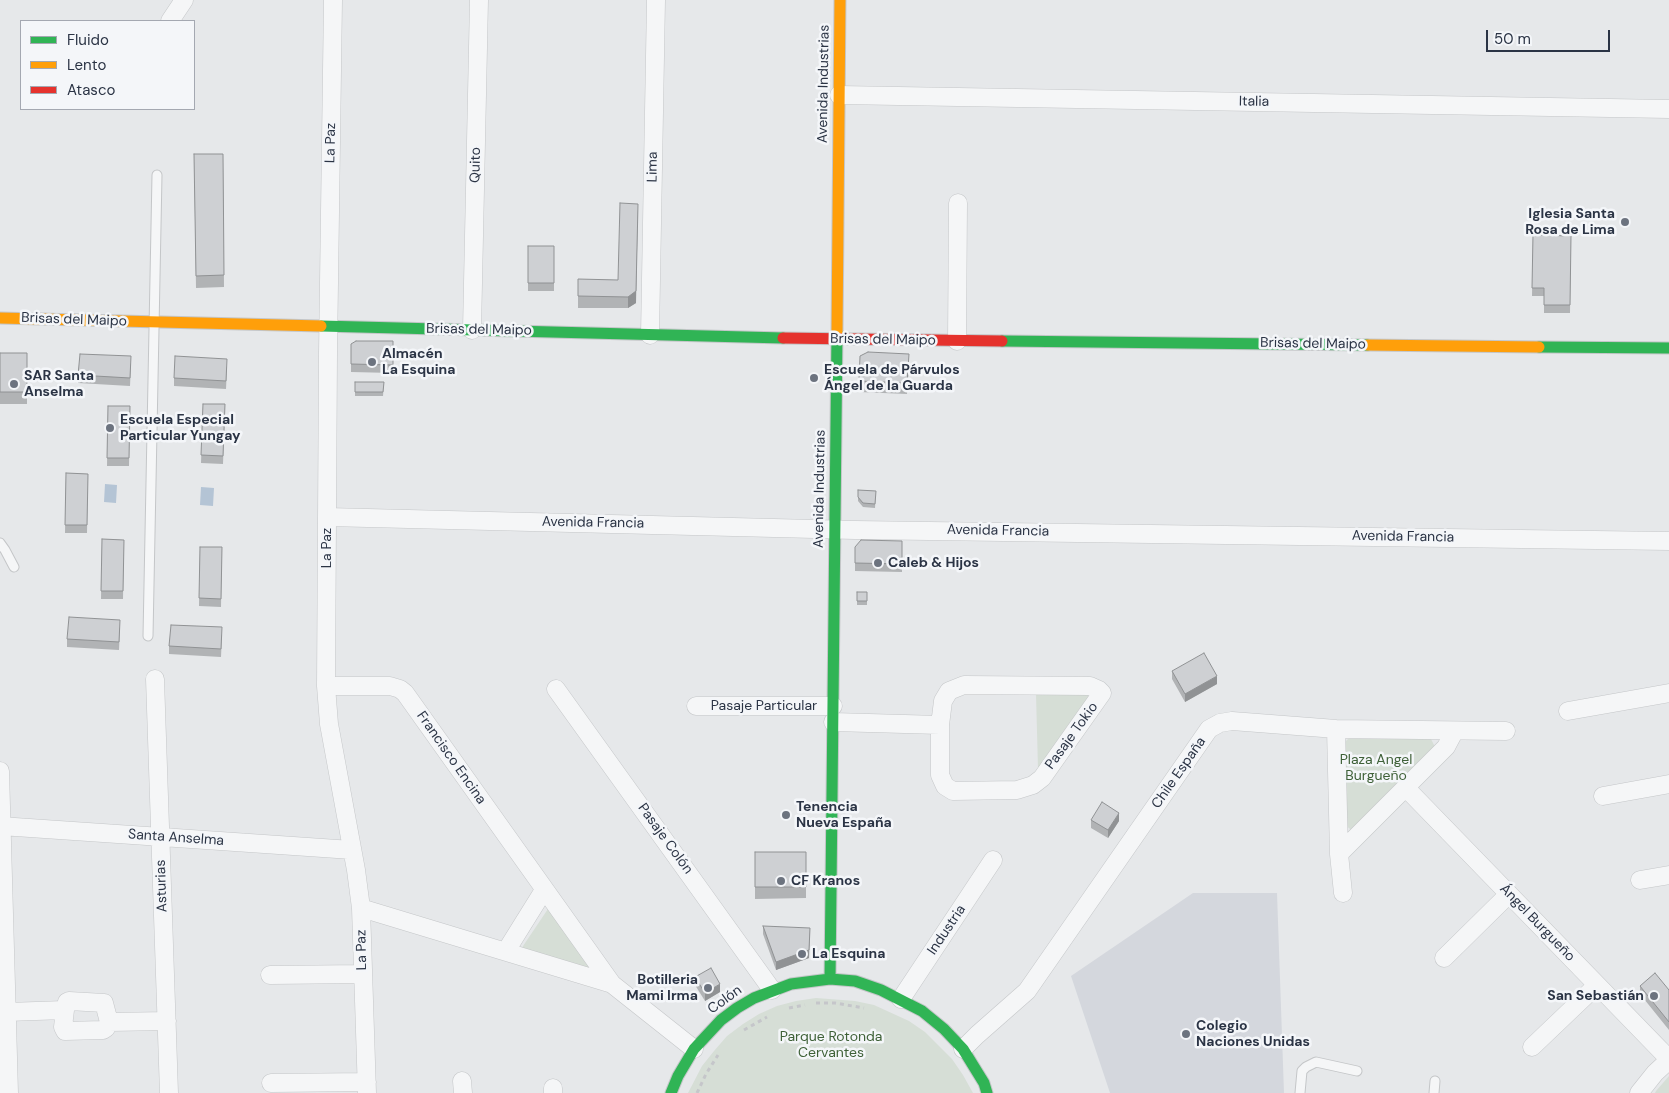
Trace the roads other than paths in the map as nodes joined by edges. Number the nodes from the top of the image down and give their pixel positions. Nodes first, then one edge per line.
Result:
1 (184, 0) edge
2 (333, 0) edge
3 (479, 0) edge
4 (656, 0) edge
5 (840, 0) edge
6 (171, 20) edge
7 (839, 95) junction
8 (1669, 109) edge
9 (157, 175) dead end
10 (958, 203) dead end
11 (0, 318) edge
12 (154, 322) junction
13 (328, 326) junction
14 (472, 330) junction
15 (650, 335) junction
16 (837, 340) junction
17 (957, 341) junction
18 (1669, 348) edge
19 (327, 517) junction
20 (835, 529) junction
21 (1669, 541) edge
22 (0, 544) edge
23 (14, 567) dead end
24 (148, 636) dead end
25 (155, 679) dead end
26 (326, 686) junction
27 (556, 689) dead end
28 (1669, 692) edge
29 (696, 706) dead end
30 (1568, 711) dead end
31 (833, 714) junction
32 (940, 725) junction
33 (1336, 729) junction
34 (1506, 731) dead end
35 (1454, 732) junction
36 (0, 771) edge
37 (1669, 784) edge
38 (1406, 788) junction
39 (1603, 796) dead end
40 (1, 826) edge
41 (161, 837) junction
42 (352, 850) junction
43 (1339, 854) junction
44 (993, 860) dead end
45 (1669, 875) edge
46 (1640, 880) dead end
47 (544, 890) junction
48 (1343, 893) dead end
49 (1509, 894) junction
50 (361, 908) junction
51 (506, 951) junction
52 (1444, 958) dead end
53 (362, 974) junction
54 (270, 975) dead end
55 (830, 979) junction
56 (612, 984) junction
57 (1597, 985) junction
58 (772, 990) junction
59 (901, 999) junction
60 (64, 1010) junction
61 (7, 1012) junction
62 (167, 1021) junction
63 (109, 1022) junction
64 (1532, 1047) dead end
65 (694, 1049) junction
66 (963, 1049) junction
67 (1669, 1060) edge
68 (1357, 1071) dead end
69 (1436, 1081) dead end
70 (271, 1083) dead end
71 (367, 1088) edge
72 (9, 1093) edge
73 (170, 1093) edge
74 (671, 1093) edge
75 (987, 1093) edge
76 (1300, 1093) edge
77 (1434, 1093) edge
78 (1639, 1093) edge

1 - 6 street
2 - 13 street, La Paz
3 - 14 street, Quito
4 - 15 street, Lima
5 - 7 street, Avenida Industrias
7 - 8 street, Italia
7 - 16 street, Avenida Industrias
9 - 12 lane
10 - 17 street
11 - 12 street, Brisas del Maipo
12 - 13 street, Brisas del Maipo
12 - 24 lane
13 - 14 street, Brisas del Maipo
13 - 19 street, La Paz
14 - 15 street, Brisas del Maipo
15 - 16 street, Brisas del Maipo
16 - 17 street, Brisas del Maipo
16 - 20 street, Avenida Industrias
17 - 18 street, Brisas del Maipo
19 - 20 street, Avenida Francia
19 - 26 street, La Paz
20 - 21 street, Avenida Francia
20 - 31 street, Avenida Industrias
22 - 23 lane
25 - 41 street, Asturias
26 - 42 street, La Paz
26 - 47 street, Francisco Encina
27 - 58 street, Pasaje Colón
28 - 30 street
29 - 31 street, Pasaje Particular
31 - 32 street
31 - 55 street, Avenida Industrias
32 - 32 street, Pasaje Tokio
33 - 35 street, Chile España
33 - 43 street
33 - 66 street, Chile España
34 - 35 street, Chile España
35 - 38 street
36 - 40 street
37 - 39 street
38 - 43 street
38 - 49 street, Ángel Burgueño
40 - 41 street, Santa Anselma
40 - 61 street
41 - 42 street, Santa Anselma
41 - 62 street, Asturias
42 - 50 street, La Paz
43 - 48 street
44 - 59 street, Industria
45 - 46 street
47 - 51 street
47 - 56 street, Francisco Encina
49 - 52 street
49 - 57 street, Ángel Burgueño
50 - 51 street, Francisco Encina
50 - 53 street, La Paz
51 - 56 street, Francisco Encina
53 - 54 street
53 - 71 street, La Paz
55 - 58 street, Colón
55 - 59 street
56 - 65 street, Francisco Encina
57 - 64 street
57 - 67 street, Ángel Burgueño
58 - 65 street, Colón
59 - 66 street
60 - 61 street
60 - 63 street
60 - 63 street
61 - 72 street
62 - 63 street
62 - 73 street, Asturias
65 - 74 street, Colón
66 - 75 street
67 - 78 street
68 - 76 lane
69 - 77 lane
70 - 71 street

